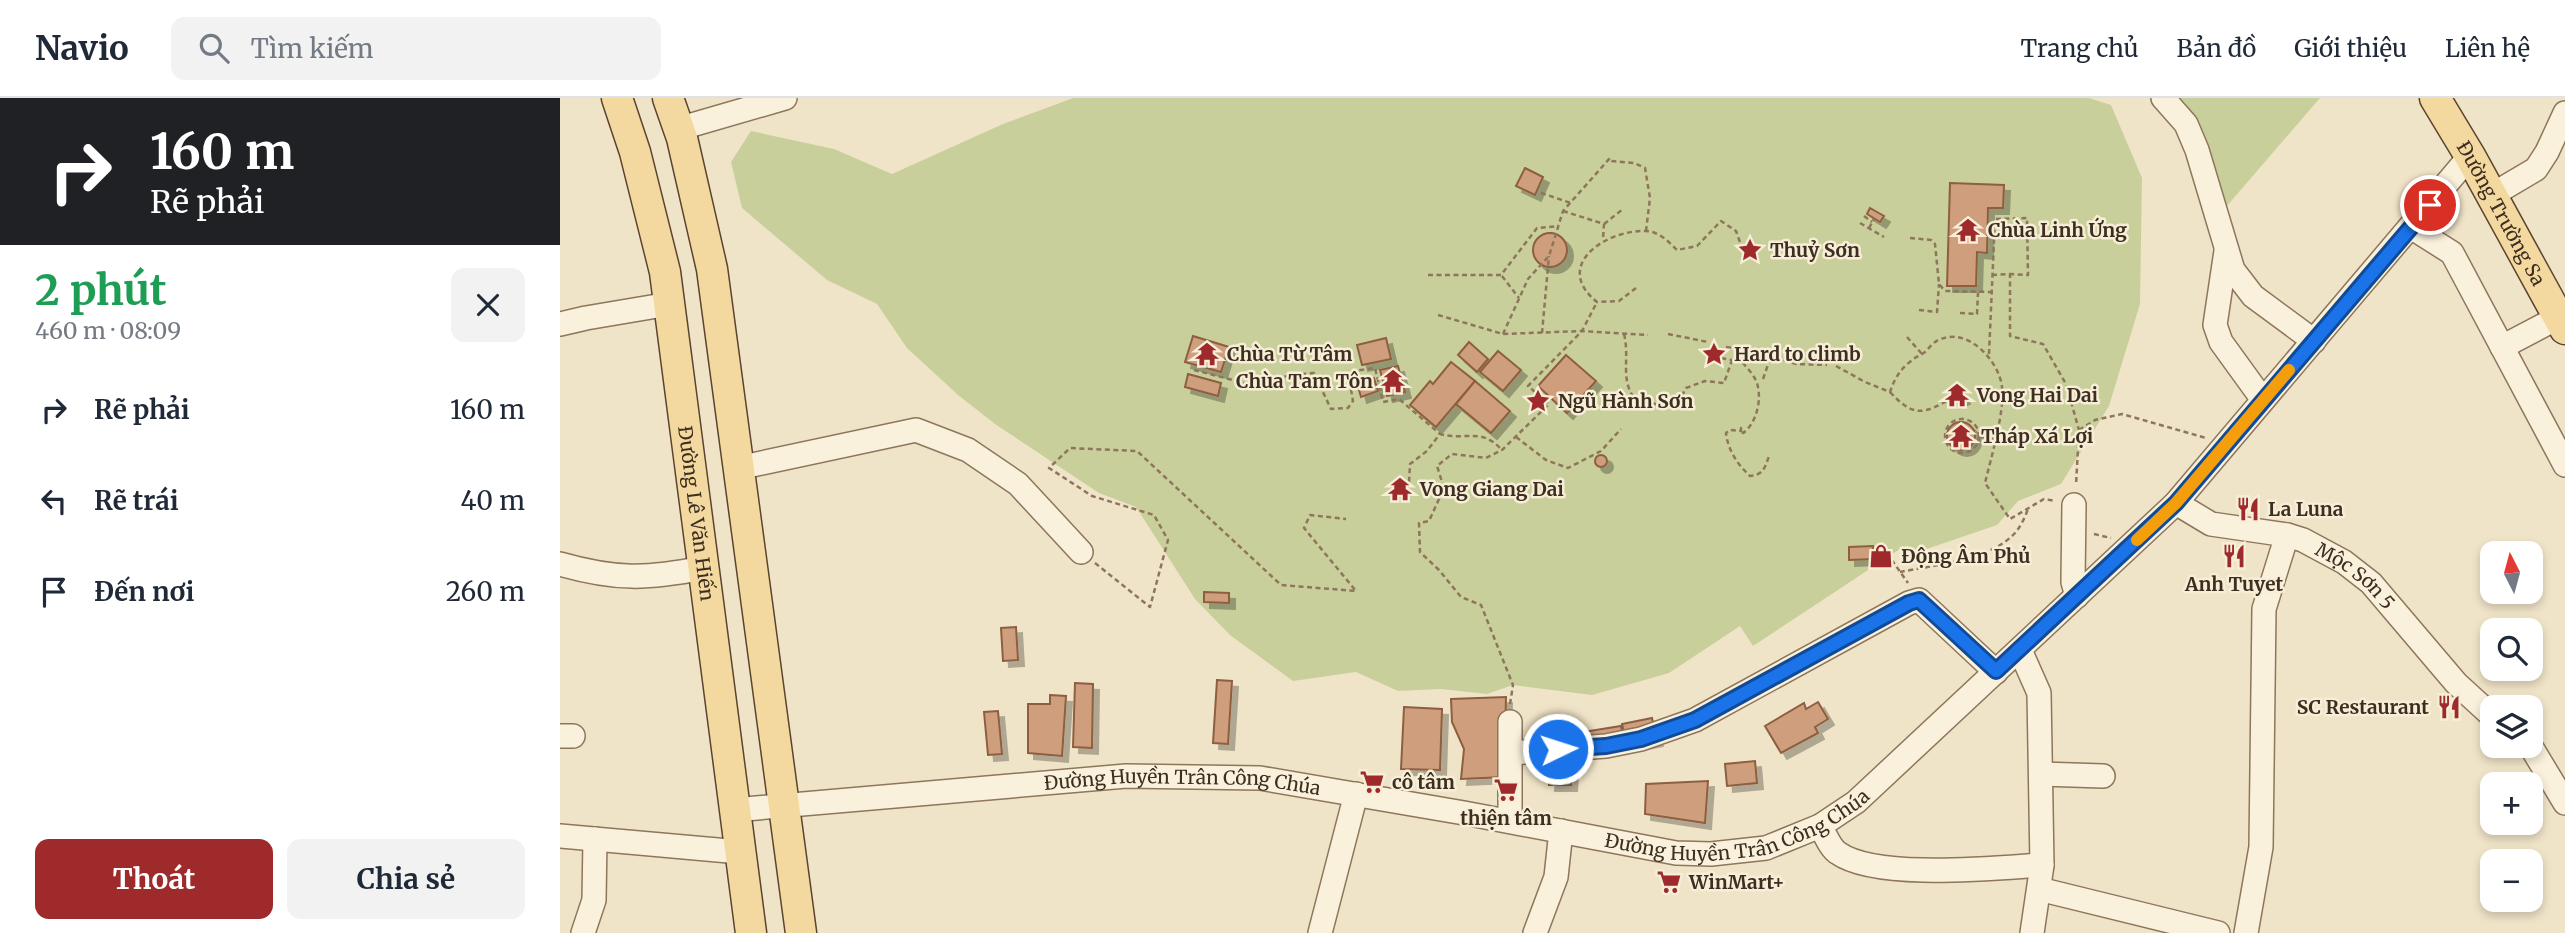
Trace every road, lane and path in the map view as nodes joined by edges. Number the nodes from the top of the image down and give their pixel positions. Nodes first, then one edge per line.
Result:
1 (617, 98) edge
2 (668, 98) edge
3 (785, 98) edge
4 (2163, 98) edge
5 (2435, 98) edge
6 (2565, 113) edge
7 (678, 129) junction
8 (2470, 156) junction
9 (1541, 192) dead end
10 (2492, 195) junction
11 (1571, 203) junction
12 (1623, 209) dead end
13 (1563, 211) junction
14 (1864, 216) dead end
15 (1860, 223) dead end
16 (1604, 224) junction
17 (1559, 226) junction
18 (2411, 227) junction
19 (1869, 228) junction
20 (1646, 231) junction
21 (1884, 237) dead end
22 (1910, 238) dead end
23 (1603, 239) junction
24 (1742, 248) dead end
25 (2226, 251) junction
26 (1549, 256) junction
27 (2010, 274) junction
28 (1429, 275) dead end
29 (1501, 275) junction
30 (1993, 275) junction
31 (1939, 284) junction
32 (1636, 288) dead end
33 (1978, 292) junction
34 (1992, 292) junction
35 (1519, 298) junction
36 (1597, 303) junction
37 (669, 304) junction
38 (1919, 310) dead end
39 (1960, 313) dead end
40 (1438, 315) dead end
41 (2562, 323) edge
42 (560, 324) edge
43 (1582, 331) junction
44 (1542, 333) junction
45 (1503, 334) junction
46 (1624, 334) junction
47 (1668, 334) dead end
48 (1648, 335) dead end
49 (1907, 337) dead end
50 (2314, 341) junction
51 (1708, 342) dead end
52 (1726, 347) dead end
53 (2502, 347) junction
54 (1714, 354) dead end
55 (1989, 354) junction
56 (1922, 355) junction
57 (1772, 356) junction
58 (1732, 360) junction
59 (1827, 365) dead end
60 (1836, 366) dead end
61 (1194, 370) dead end
62 (1763, 379) dead end
63 (1889, 392) junction
64 (1952, 398) dead end
65 (1553, 400) dead end
66 (2263, 400) junction
67 (1549, 404) junction
68 (1621, 429) dead end
69 (2079, 430) junction
70 (1440, 434) junction
71 (1516, 437) junction
72 (1979, 437) junction
73 (2208, 438) dead end
74 (1994, 439) junction
75 (1502, 450) junction
76 (1769, 456) dead end
77 (2565, 465) edge
78 (738, 468) junction
79 (1405, 489) dead end
80 (2176, 503) junction
81 (2074, 505) junction
82 (2029, 507) junction
83 (1346, 519) dead end
84 (2287, 535) junction
85 (1882, 546) dead end
86 (1081, 552) joint
87 (560, 564) edge
88 (703, 568) junction
89 (1900, 572) junction
90 (2077, 596) junction
91 (1919, 600) junction
92 (2020, 650) junction
93 (1996, 671) junction
94 (1513, 685) dead end
95 (2480, 705) edge
96 (1510, 722) dead end
97 (1511, 752) junction
98 (2541, 758) edge
99 (2041, 774) junction
100 (2103, 776) dead end
101 (2559, 778) edge
102 (1356, 794) junction
103 (2565, 803) edge
104 (783, 804) junction
105 (734, 810) junction
106 (1510, 821) junction
107 (1820, 826) junction
108 (1561, 831) junction
109 (560, 836) edge
110 (595, 839) junction
111 (740, 852) junction
112 (2042, 865) junction
113 (2039, 889) junction
114 (583, 933) edge
115 (751, 933) edge
116 (801, 933) edge
117 (1320, 933) edge
118 (1535, 933) edge
119 (2032, 933) edge
120 (2218, 933) edge
121 (2245, 933) edge

1 - 37 main road, Đường Lê Văn Hiến
2 - 7 main road
3 - 7 street
4 - 25 street
5 - 8 main road, Đường Trường Sa
6 - 10 street
7 - 78 main road
8 - 10 main road, Đường Trường Sa
8 - 18 street, Đường Huyền Trân Công Chúa
9 - 11 path
10 - 41 main road, Đường Trường Sa
11 - 13 path
11 - 20 path
12 - 16 path
13 - 16 path
13 - 17 path
14 - 19 path
15 - 19 path
16 - 23 path
17 - 26 path
17 - 29 path
18 - 50 street, Đường Huyền Trân Công Chúa
18 - 53 street
19 - 21 path
20 - 23 path
20 - 24 path
22 - 31 path
23 - 36 path
25 - 50 street
25 - 66 street
26 - 35 path
26 - 44 path
27 - 30 path
27 - 30 path
27 - 69 path
28 - 29 path
29 - 35 path
30 - 34 path
31 - 33 path
31 - 38 path
32 - 36 path
33 - 34 path
33 - 39 path
34 - 55 path
35 - 45 path
36 - 43 path
37 - 42 street
37 - 88 main road, Đường Lê Văn Hiến
40 - 45 path
41 - 53 street
43 - 44 path
43 - 46 path
43 - 67 path
44 - 45 path
46 - 48 path
46 - 58 path
47 - 51 path
49 - 56 path
50 - 66 street, Đường Huyền Trân Công Chúa
52 - 57 path
53 - 77 street
54 - 58 path
55 - 56 path
55 - 74 path
56 - 63 path
57 - 59 path
57 - 62 path
58 - 76 path
60 - 63 path
61 - 70 path
63 - 64 path
65 - 67 path
66 - 80 street, Đường Huyền Trân Công Chúa
67 - 71 path
68 - 71 path
69 - 73 path
69 - 81 path
70 - 75 path
70 - 79 path
71 - 75 path
72 - 72 path
72 - 74 path
74 - 82 path
75 - 94 path
78 - 86 street
78 - 104 main road
80 - 84 street, Mộc Sơn 5
80 - 90 street, Đường Huyền Trân Công Chúa
81 - 82 path
81 - 90 street
82 - 89 path
83 - 86 path
84 - 95 street, Mộc Sơn 5
84 - 121 street
85 - 89 path
87 - 88 street
88 - 105 main road, Đường Lê Văn Hiến
89 - 91 path
90 - 92 street, Đường Huyền Trân Công Chúa
91 - 93 street
91 - 97 street
92 - 93 street, Đường Huyền Trân Công Chúa
92 - 99 street
93 - 107 street, Đường Huyền Trân Công Chúa
96 - 97 street
97 - 106 street
98 - 101 street
99 - 100 street
99 - 112 street
101 - 103 street
102 - 104 street, Đường Huyền Trân Công Chúa
102 - 106 street, Đường Huyền Trân Công Chúa
102 - 117 street
104 - 105 street, Đường Huyền Trân Công Chúa
104 - 116 main road
105 - 111 main road, Đường Lê Văn Hiến
106 - 108 street, Đường Huyền Trân Công Chúa
107 - 108 street, Đường Huyền Trân Công Chúa
107 - 112 street
108 - 118 street
109 - 110 street
110 - 111 street
110 - 114 street
111 - 115 main road, Đường Lê Văn Hiến
112 - 113 street
113 - 119 street
113 - 120 street

